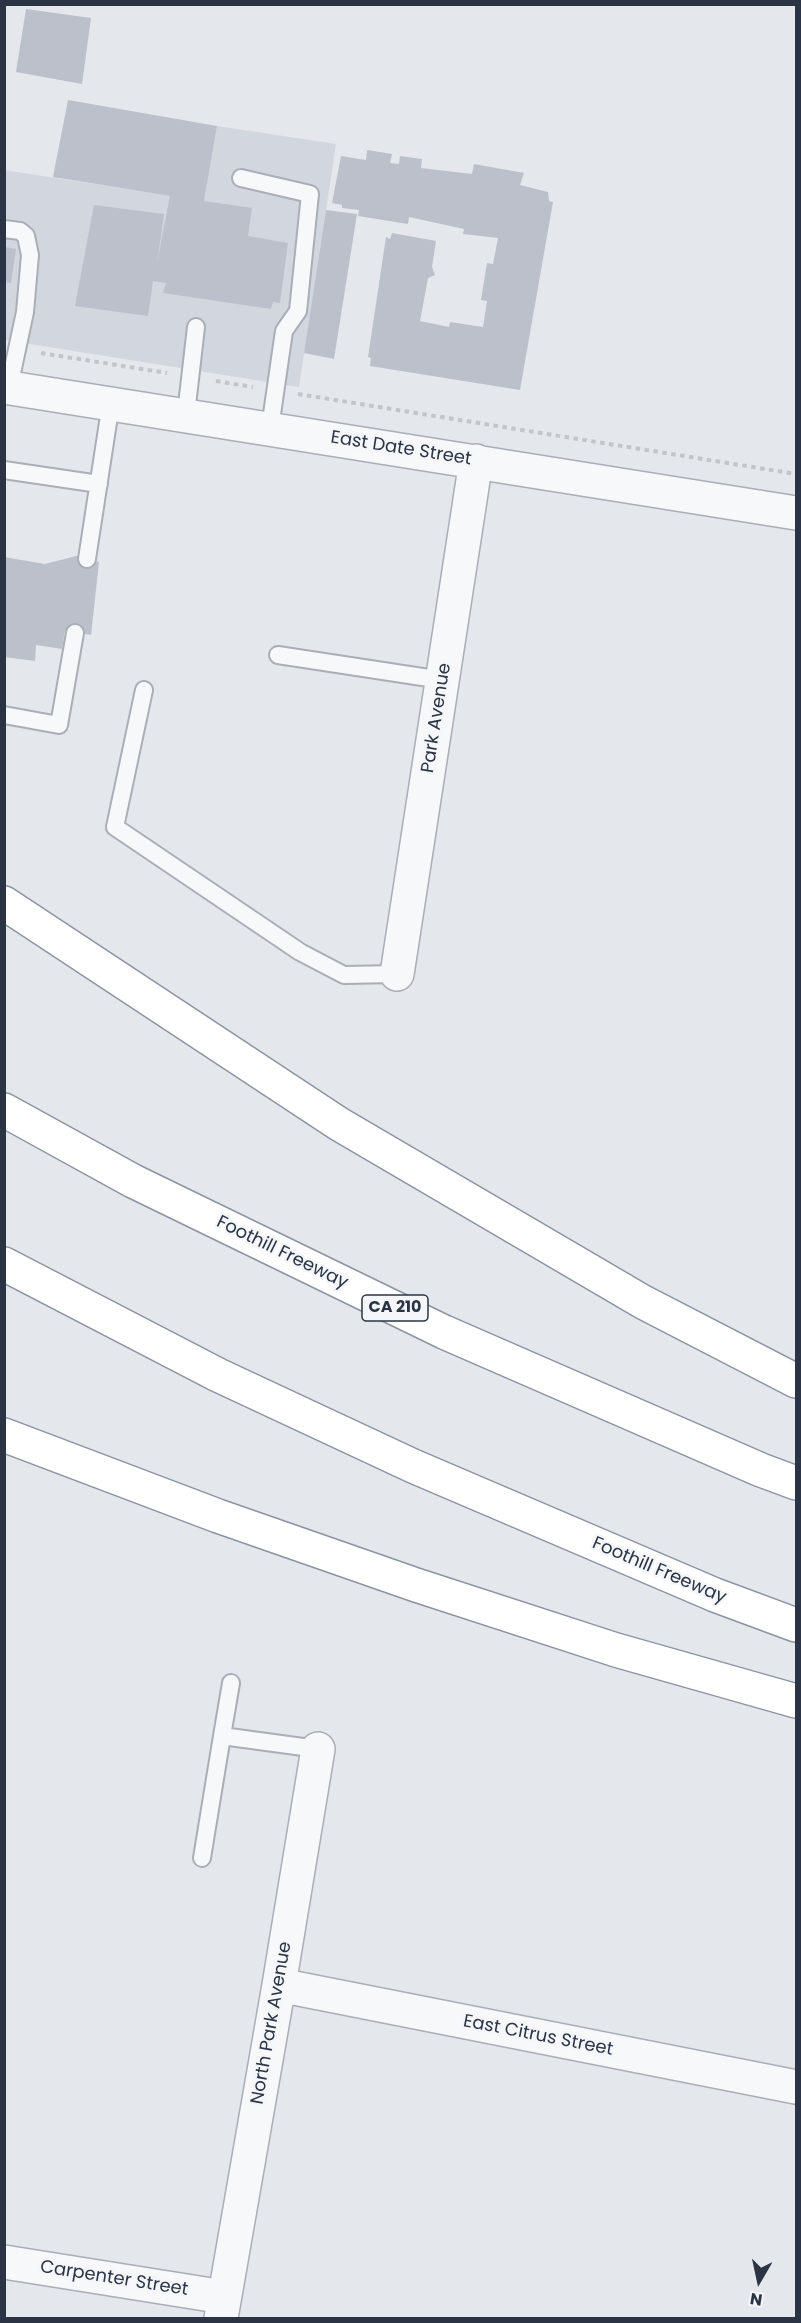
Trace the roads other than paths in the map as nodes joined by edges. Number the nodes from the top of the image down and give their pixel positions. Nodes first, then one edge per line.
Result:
1 (241, 178) dead end
2 (4, 229) edge
3 (196, 327) dead end
4 (7, 387) edge
5 (111, 403) junction
6 (186, 414) junction
7 (270, 428) junction
8 (476, 461) junction
9 (4, 470) edge
10 (99, 484) junction
11 (796, 513) edge
12 (87, 559) dead end
13 (75, 633) dead end
14 (278, 655) dead end
15 (442, 680) junction
16 (144, 690) dead end
17 (4, 715) edge
18 (4, 903) edge
19 (397, 974) joint
20 (4, 1110) edge
21 (4, 1264) edge
22 (796, 1381) edge
23 (4, 1435) edge
24 (796, 1482) edge
25 (796, 1625) edge
26 (231, 1683) dead end
27 (796, 1701) edge
28 (222, 1736) junction
29 (318, 1749) joint
30 (202, 1858) dead end
31 (279, 1985) junction
32 (796, 2086) edge
33 (4, 2262) edge
34 (223, 2308) edge

1 - 7 lane
2 - 4 lane
3 - 6 lane
4 - 5 street, East Date Street
5 - 6 street, East Date Street
5 - 10 lane
6 - 7 street, East Date Street
7 - 8 street, East Date Street
8 - 11 street, East Date Street
8 - 15 street, Park Avenue
9 - 10 lane
10 - 12 lane
13 - 17 lane
14 - 15 lane
15 - 19 street, Park Avenue
16 - 19 lane
18 - 22 highway
20 - 24 highway, Foothill Freeway / CA 210
21 - 25 highway, Foothill Freeway
23 - 27 highway
26 - 28 lane
28 - 29 lane
28 - 30 lane
29 - 31 street, North Park Avenue
31 - 32 street, East Citrus Street
31 - 34 street, North Park Avenue
33 - 34 street, Carpenter Street

